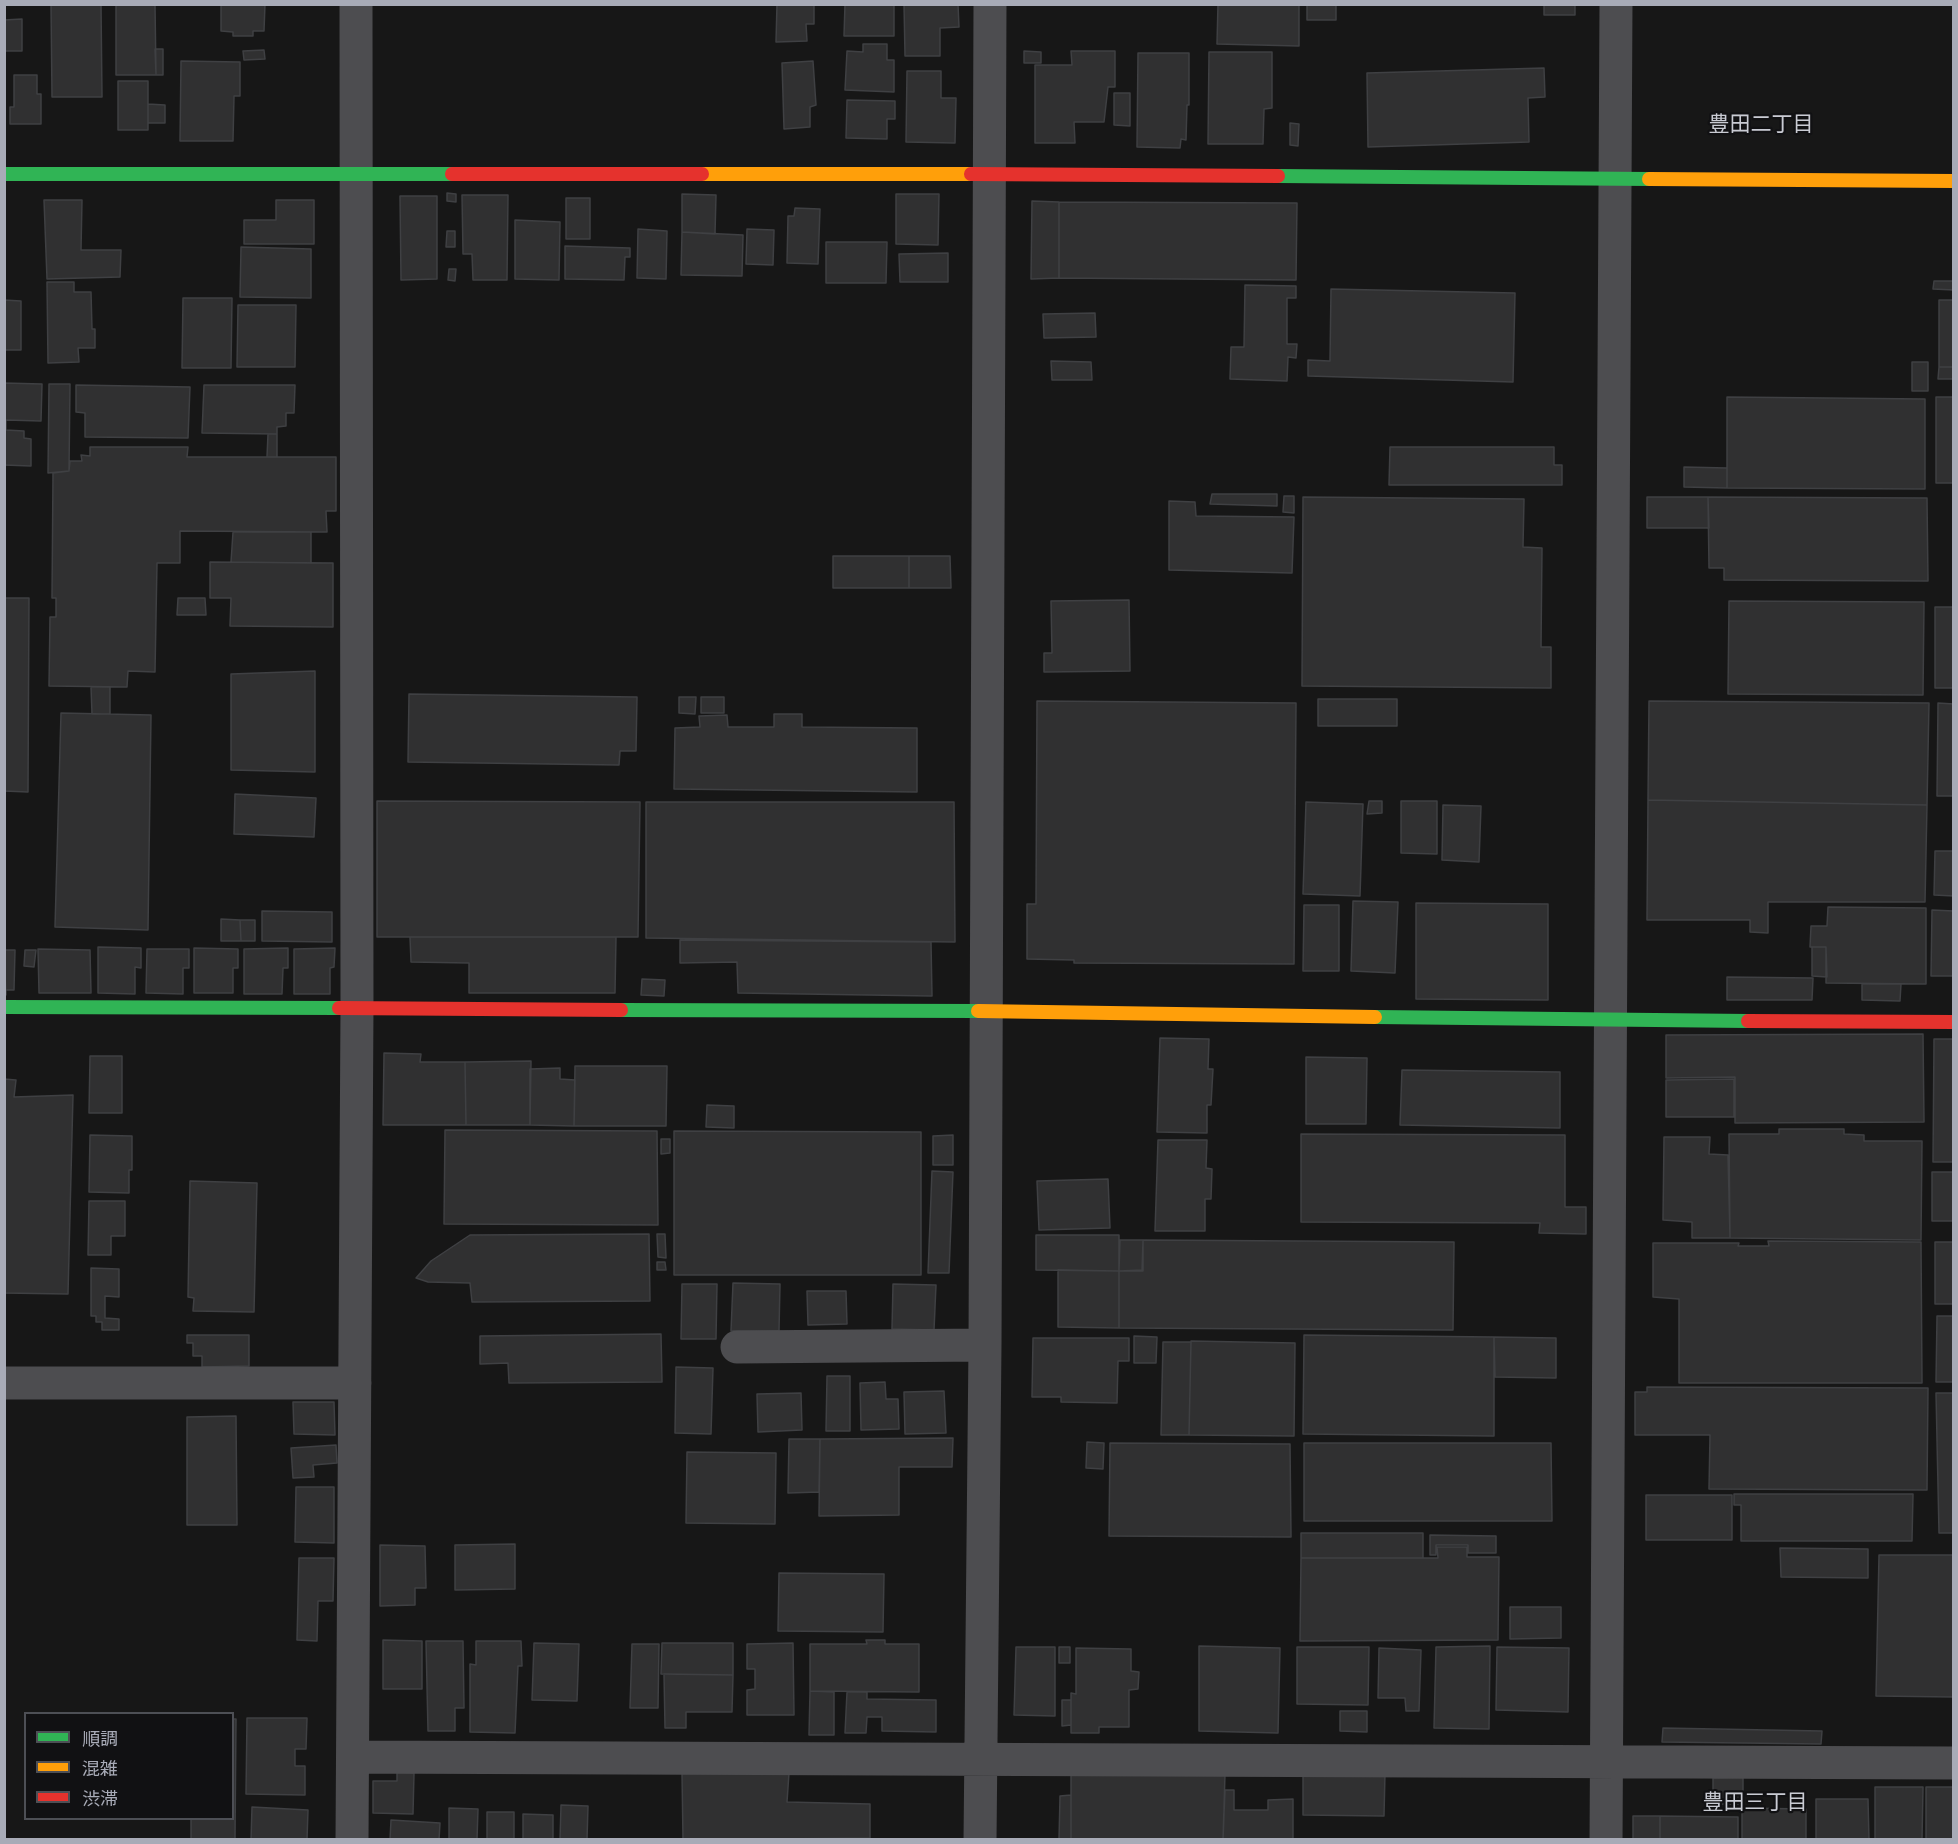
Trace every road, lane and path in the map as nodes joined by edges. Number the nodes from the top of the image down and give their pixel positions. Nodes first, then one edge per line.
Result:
1 (356, 4) edge
2 (990, 4) edge
3 (1616, 4) edge
4 (355, 173) junction
5 (4, 174) edge
6 (989, 174) junction
7 (1615, 180) junction
8 (1953, 181) edge
9 (4, 1007) edge
10 (357, 1007) junction
11 (986, 1011) junction
12 (1610, 1021) junction
13 (1953, 1022) edge
14 (985, 1345) junction
15 (737, 1347) dead end
16 (4, 1383) edge
17 (355, 1383) junction
18 (352, 1756) junction
19 (980, 1759) junction
20 (1606, 1760) junction
21 (1953, 1763) edge
22 (352, 1839) edge
23 (980, 1839) edge
24 (1606, 1839) edge

1 - 4 street
2 - 6 street
3 - 7 street
4 - 5 street
4 - 6 street
4 - 10 street
6 - 7 street
6 - 11 street
7 - 8 street
7 - 12 street
9 - 10 street
10 - 11 street
10 - 17 street
11 - 12 street
11 - 14 street
12 - 13 street
12 - 20 street
14 - 15 street
14 - 19 street
16 - 17 street
17 - 18 street
18 - 19 street
18 - 22 street
19 - 20 street
19 - 23 street
20 - 21 street
20 - 24 street

